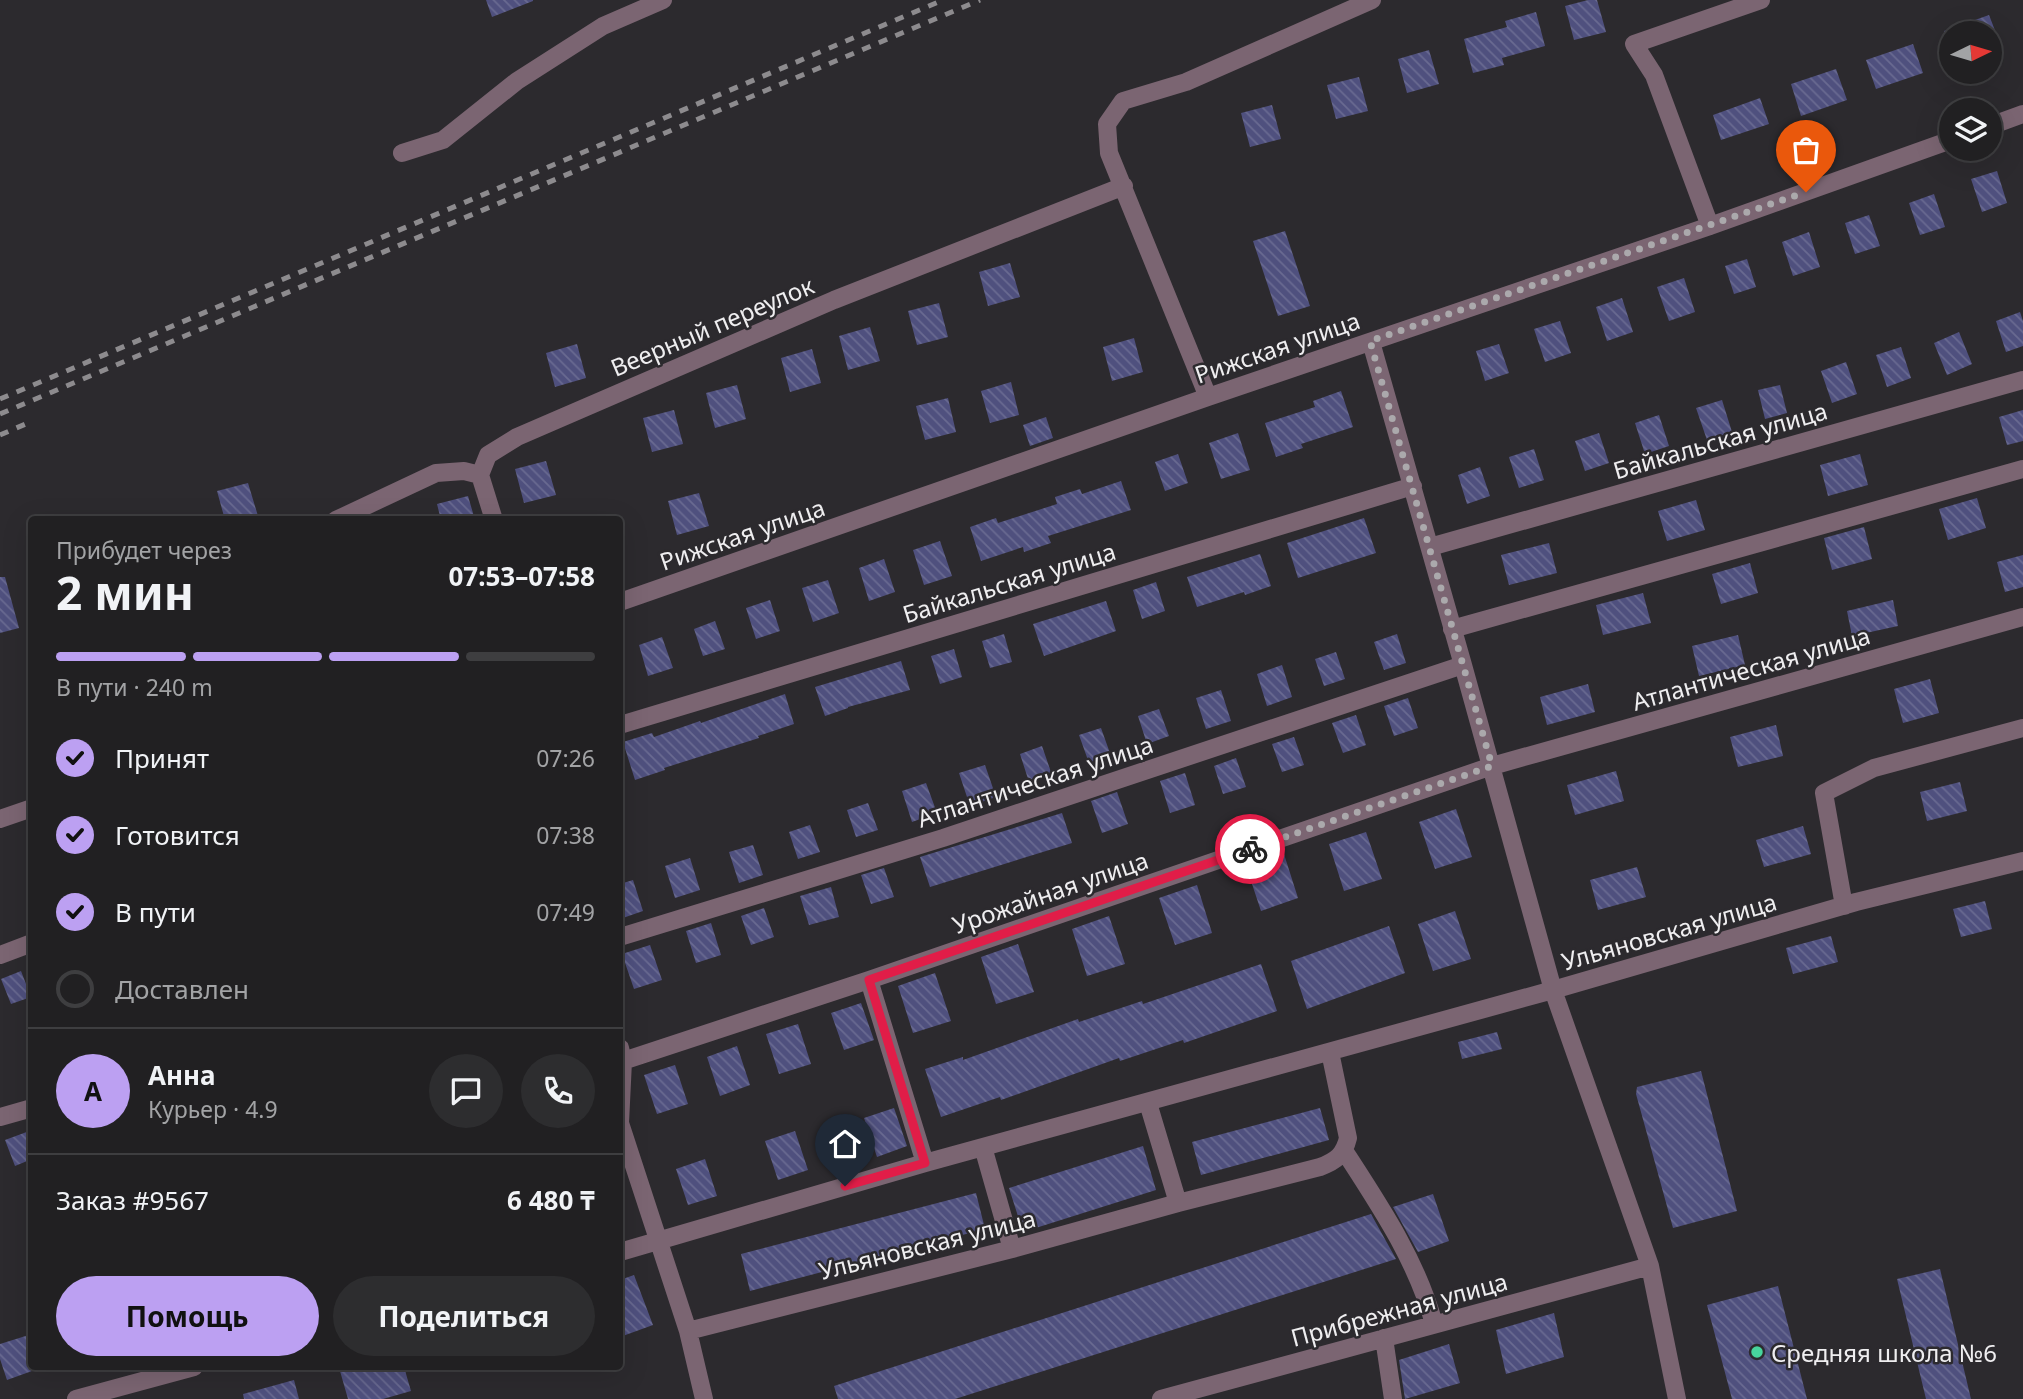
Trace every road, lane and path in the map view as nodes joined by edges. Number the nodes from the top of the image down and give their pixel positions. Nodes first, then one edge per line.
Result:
1 (663, 0) edge
2 (1372, 0) edge
3 (1761, 0) edge
4 (2023, 114) edge
5 (2002, 122) edge
6 (1939, 144) edge
7 (401, 153) dead end
8 (1124, 186) junction
9 (1710, 226) junction
10 (1370, 341) junction
11 (2023, 380) edge
12 (1208, 397) junction
13 (2023, 468) edge
14 (480, 475) junction
15 (1413, 486) junction
16 (344, 516) edge
17 (493, 516) edge
18 (1430, 547) junction
19 (623, 602) edge
20 (2023, 617) edge
21 (1452, 629) junction
22 (1463, 665) junction
23 (623, 724) edge
24 (2023, 728) edge
25 (1492, 766) junction
26 (28, 809) edge
27 (0, 819) edge
28 (2023, 861) edge
29 (1844, 906) junction
30 (623, 936) edge
31 (28, 944) edge
32 (0, 955) edge
33 (869, 980) junction
34 (1553, 990) junction
35 (1330, 1052) junction
36 (623, 1054) edge
37 (1148, 1102) junction
38 (28, 1109) edge
39 (0, 1117) edge
40 (623, 1137) edge
41 (983, 1147) junction
42 (1345, 1152) junction
43 (925, 1163) junction
44 (1178, 1203) junction
45 (658, 1241) junction
46 (1012, 1249) junction
47 (623, 1250) edge
48 (1650, 1266) junction
49 (1434, 1324) junction
50 (688, 1331) junction
51 (1384, 1338) junction
52 (183, 1370) edge
53 (76, 1399) edge
54 (704, 1399) edge
55 (1161, 1399) edge
56 (1393, 1399) edge
57 (1677, 1399) edge

1 - 7 street
2 - 8 street
3 - 9 street
4 - 5 street
6 - 9 street, Рижская улица
8 - 12 street
8 - 14 street, Веерный переулок
9 - 10 street, Рижская улица
10 - 12 street, Рижская улица
10 - 15 street
11 - 18 street, Байкальская улица
12 - 19 street, Рижская улица
13 - 21 street
14 - 16 street
14 - 17 street
15 - 18 street
15 - 23 street, Байкальская улица
18 - 21 street
20 - 25 street, Атлантическая улица
21 - 22 street
22 - 25 street
22 - 30 street, Атлантическая улица
24 - 29 street
25 - 33 street, Урожайная улица
25 - 34 street
26 - 27 street
28 - 29 street, Ульяновская улица
29 - 34 street, Ульяновская улица
31 - 32 street
33 - 36 street, Урожайная улица
33 - 43 street
34 - 35 street, Ульяновская улица
34 - 48 street
35 - 37 street, Ульяновская улица
35 - 42 street
37 - 41 street, Ульяновская улица
37 - 44 street
38 - 39 street
40 - 45 street
41 - 43 street, Ульяновская улица
41 - 46 street
42 - 44 street, Ульяновская улица
42 - 49 street
43 - 45 street, Ульяновская улица
44 - 46 street, Ульяновская улица
45 - 47 street, Ульяновская улица
45 - 50 street
46 - 50 street, Ульяновская улица
48 - 49 street, Прибрежная улица
48 - 57 street
49 - 51 street, Прибрежная улица
50 - 54 street
51 - 55 street, Прибрежная улица
51 - 56 street
52 - 53 street

